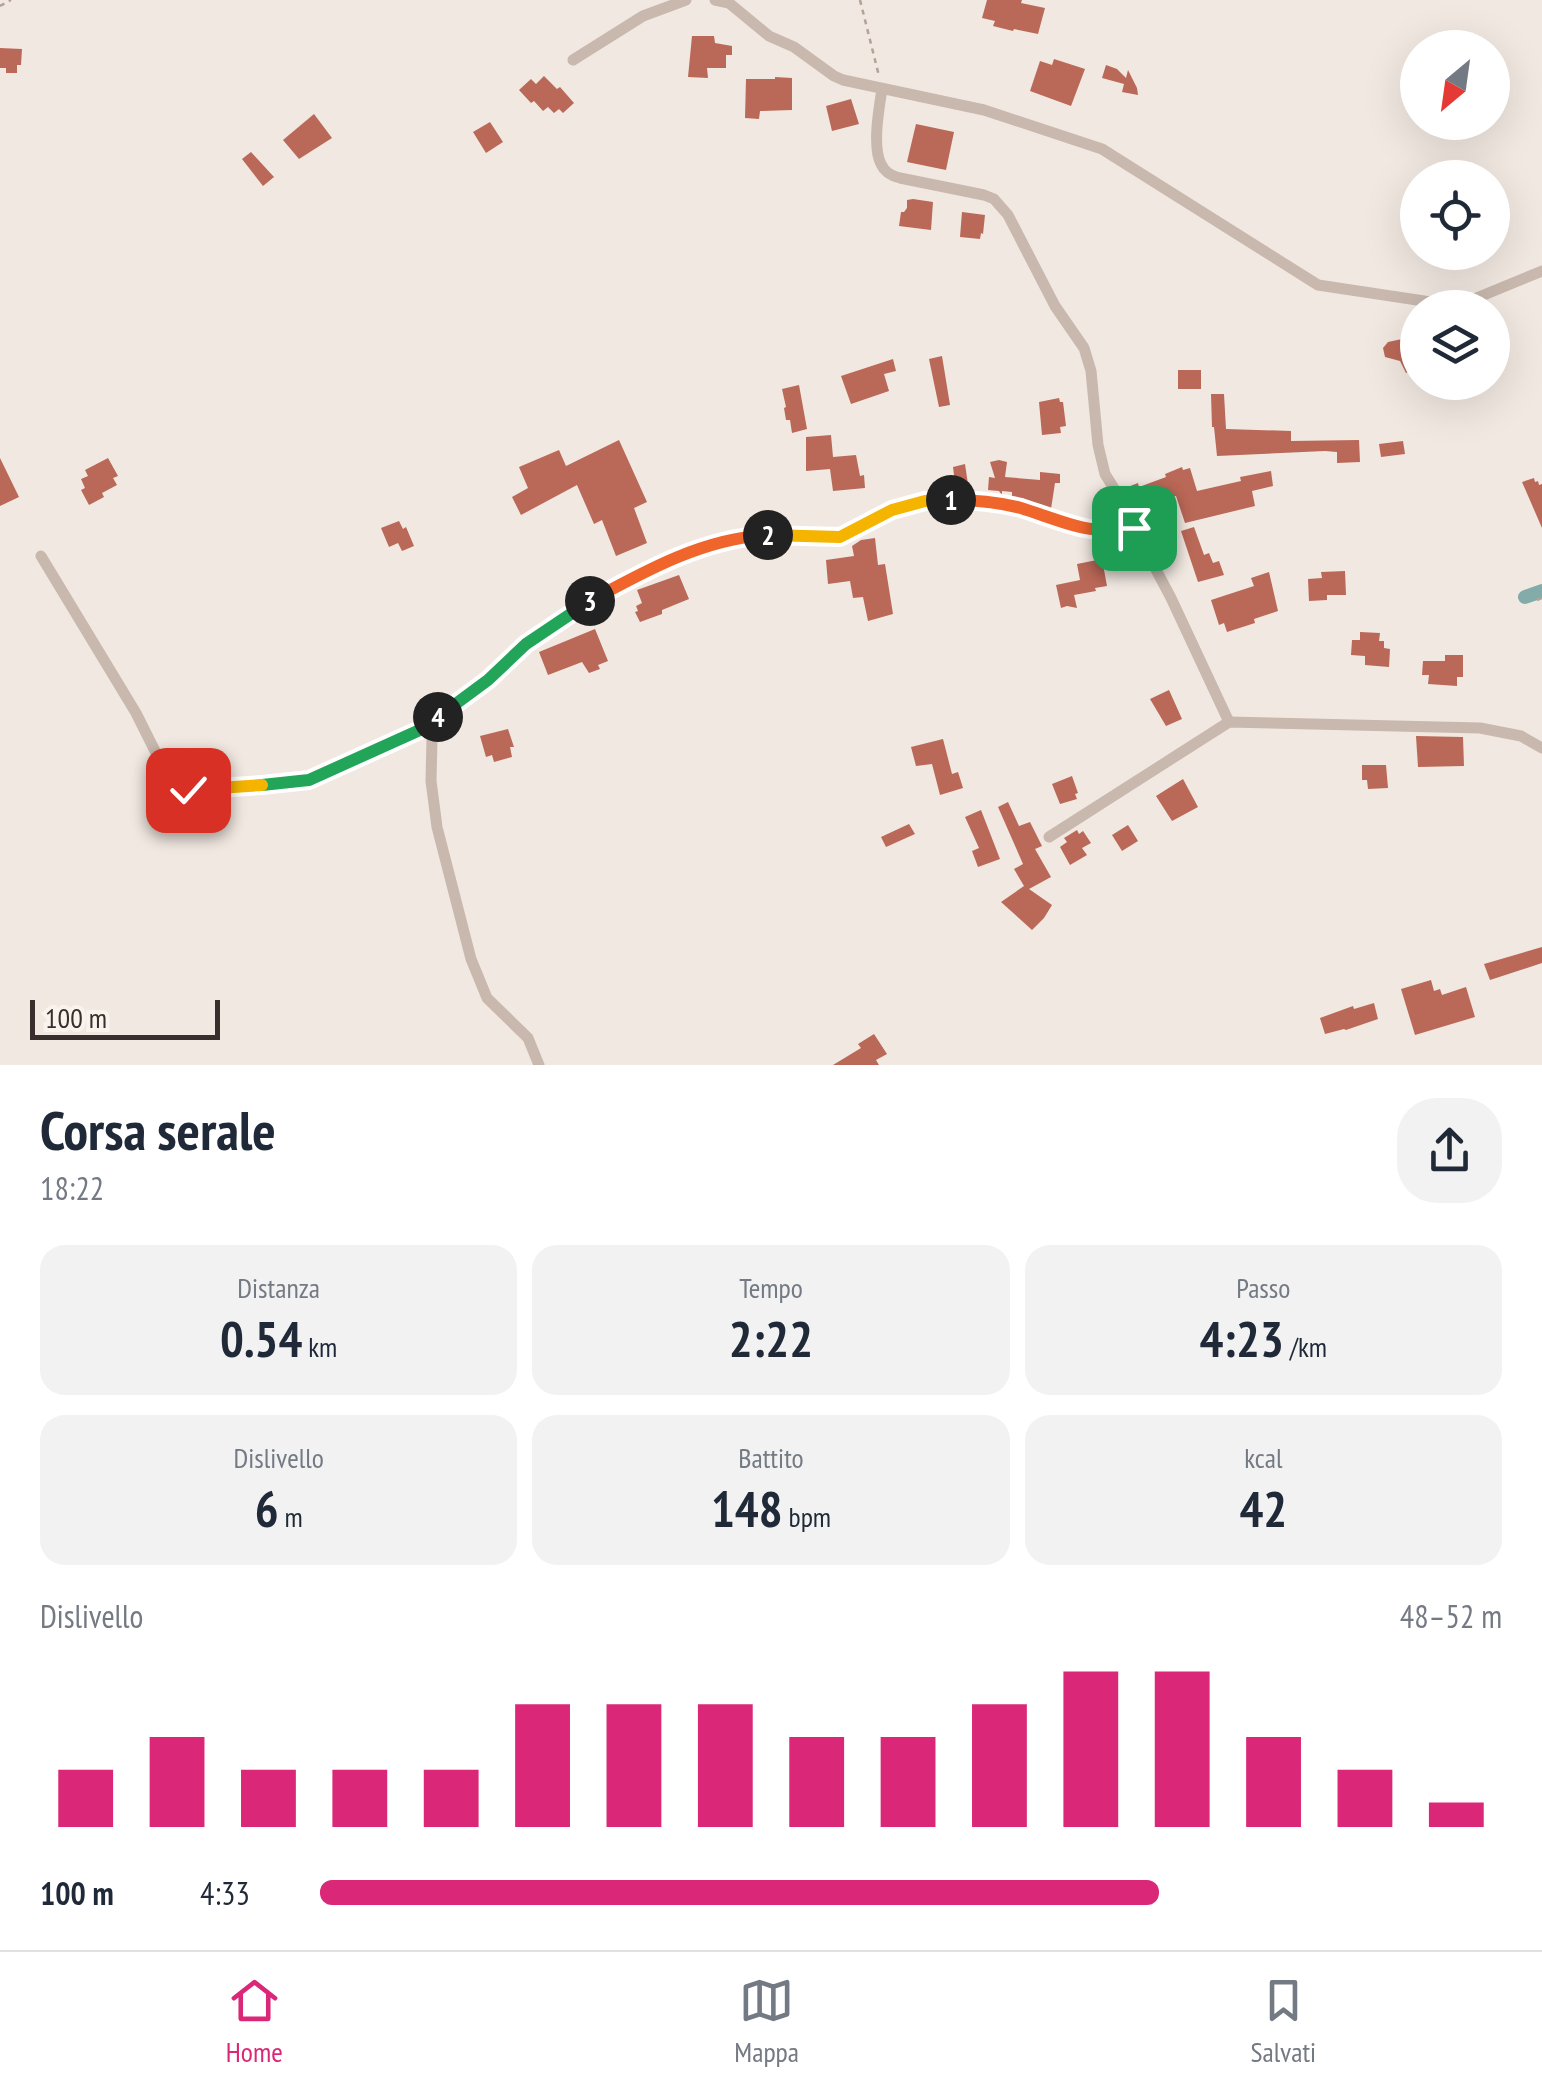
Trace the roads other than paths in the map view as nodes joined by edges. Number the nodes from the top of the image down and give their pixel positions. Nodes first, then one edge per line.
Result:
1 (686, 0) edge
2 (715, 0) edge
3 (573, 60) dead end
4 (882, 89) junction
5 (1542, 272) edge
6 (1135, 530) junction
7 (41, 556) dead end
8 (439, 716) junction
9 (1229, 722) junction
10 (1542, 748) edge
11 (1049, 837) dead end
12 (538, 1065) edge

1 - 3 street
2 - 4 street
4 - 5 street
4 - 6 street
6 - 8 street
6 - 9 street
7 - 8 street
8 - 12 street
9 - 10 street
9 - 11 street

